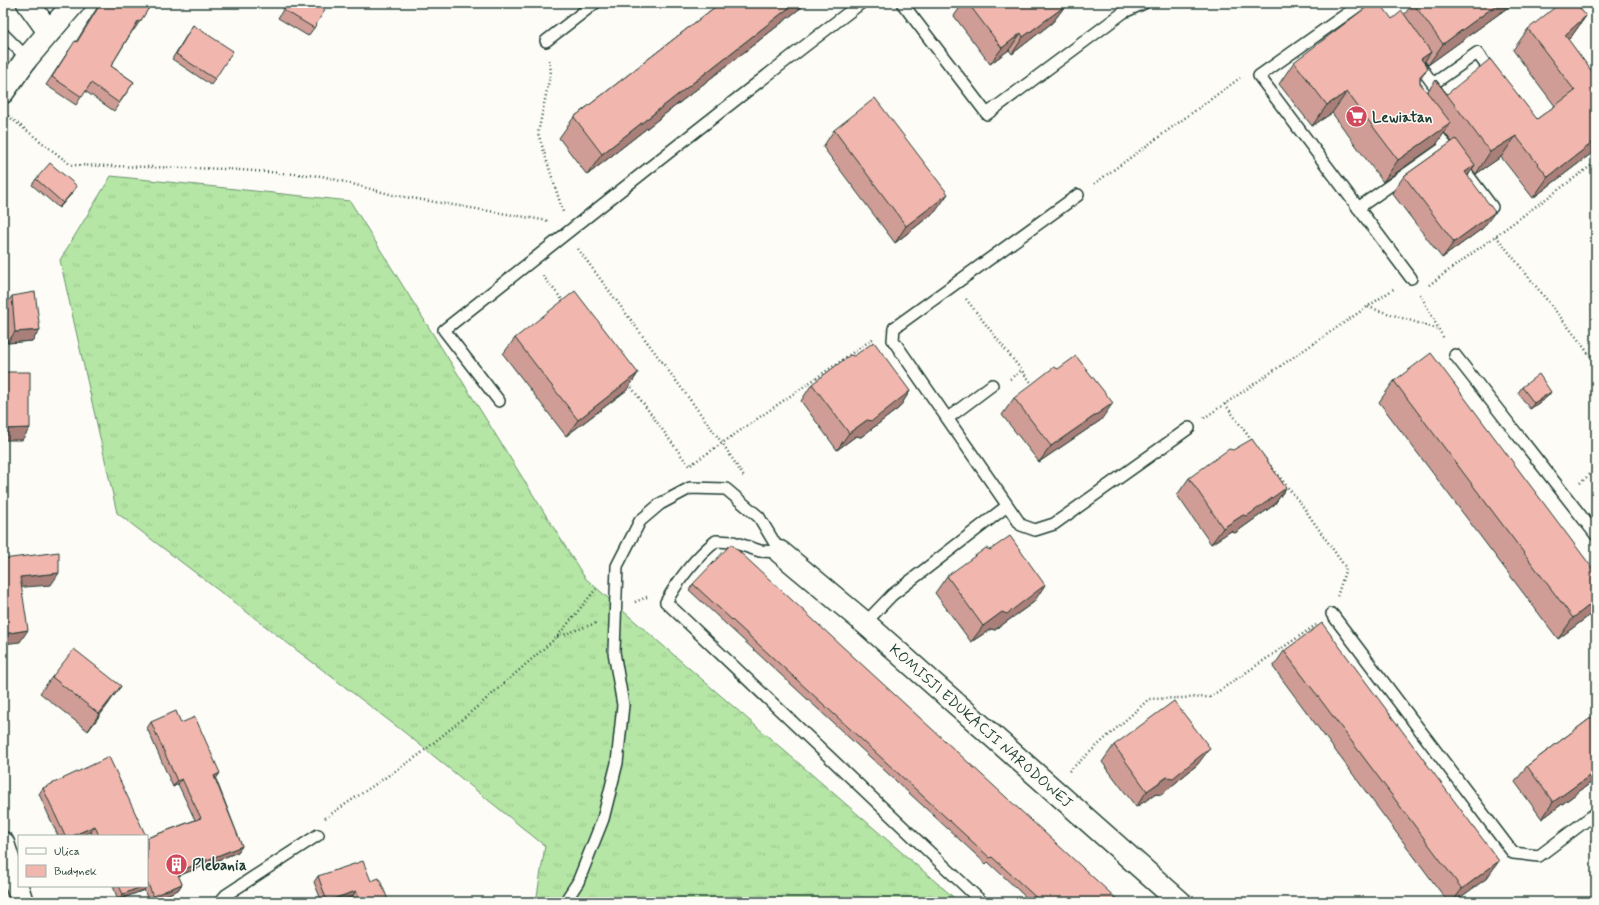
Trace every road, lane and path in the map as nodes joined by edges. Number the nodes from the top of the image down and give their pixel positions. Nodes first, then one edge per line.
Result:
1 (28, 3) edge
2 (74, 3) edge
3 (595, 3) edge
4 (861, 3) edge
5 (902, 3) edge
6 (1144, 3) edge
7 (1362, 3) edge
8 (49, 32) junction
9 (3, 34) edge
10 (546, 41) joint
11 (1410, 53) edge
12 (27, 58) junction
13 (1259, 76) junction
14 (1432, 84) junction
15 (1500, 84) edge
16 (3, 92) edge
17 (1422, 92) edge
18 (3, 113) edge
19 (1425, 118) edge
20 (1446, 146) junction
21 (1596, 162) edge
22 (1078, 195) joint
23 (1492, 207) edge
24 (1358, 208) junction
25 (566, 234) junction
26 (1496, 236) junction
27 (532, 261) junction
28 (1411, 278) dead end
29 (955, 285) junction
30 (1391, 291) dead end
31 (1419, 292) dead end
32 (1420, 296) dead end
33 (1368, 306) junction
34 (568, 307) edge
35 (894, 328) junction
36 (1438, 329) junction
37 (1447, 344) dead end
38 (1455, 355) dead end
39 (1596, 364) edge
40 (627, 382) edge
41 (992, 385) dead end
42 (1035, 389) edge
43 (498, 401) dead end
44 (1225, 404) junction
45 (948, 418) junction
46 (1189, 428) joint
47 (723, 444) junction
48 (1256, 446) edge
49 (1261, 452) edge
50 (748, 484) dead end
51 (1007, 506) junction
52 (1596, 536) edge
53 (780, 552) junction
54 (617, 566) junction
55 (1332, 614) junction
56 (865, 623) junction
57 (1051, 788) junction
58 (1596, 813) edge
59 (321, 821) dead end
60 (318, 835) dead end
61 (3, 842) edge
62 (22, 902) edge
63 (220, 902) edge
64 (565, 902) edge
65 (982, 902) edge
66 (1180, 902) edge

1 - 8 street
2 - 8 street
3 - 10 lane
4 - 25 lane
5 - 6 lane
7 - 13 lane
8 - 12 street
9 - 12 lane
10 - 25 path
11 - 14 lane
12 - 16 street
13 - 22 path
13 - 24 lane
14 - 15 lane
14 - 17 lane
18 - 25 path
19 - 20 lane
20 - 23 lane
20 - 24 lane
21 - 26 path
22 - 29 lane
24 - 28 lane
25 - 27 lane
25 - 47 path
26 - 31 path
26 - 39 path
27 - 34 path
27 - 43 lane
29 - 35 lane
29 - 42 path
30 - 33 path
32 - 36 path
33 - 36 path
33 - 44 path
35 - 45 lane
35 - 47 path
36 - 37 path
38 - 52 lane
40 - 47 path
41 - 45 lane
44 - 46 path
44 - 48 path
45 - 51 lane
46 - 51 lane
47 - 50 path
49 - 55 path
51 - 56 lane
53 - 54 lane
53 - 56 street, KOMISJI EDUKACJI NARODOWEJ
53 - 65 lane
54 - 59 path
54 - 64 lane
55 - 57 path
55 - 58 lane
56 - 57 street, KOMISJI EDUKACJI NARODOWEJ
57 - 66 street, KOMISJI EDUKACJI NARODOWEJ
60 - 63 lane
61 - 62 street

